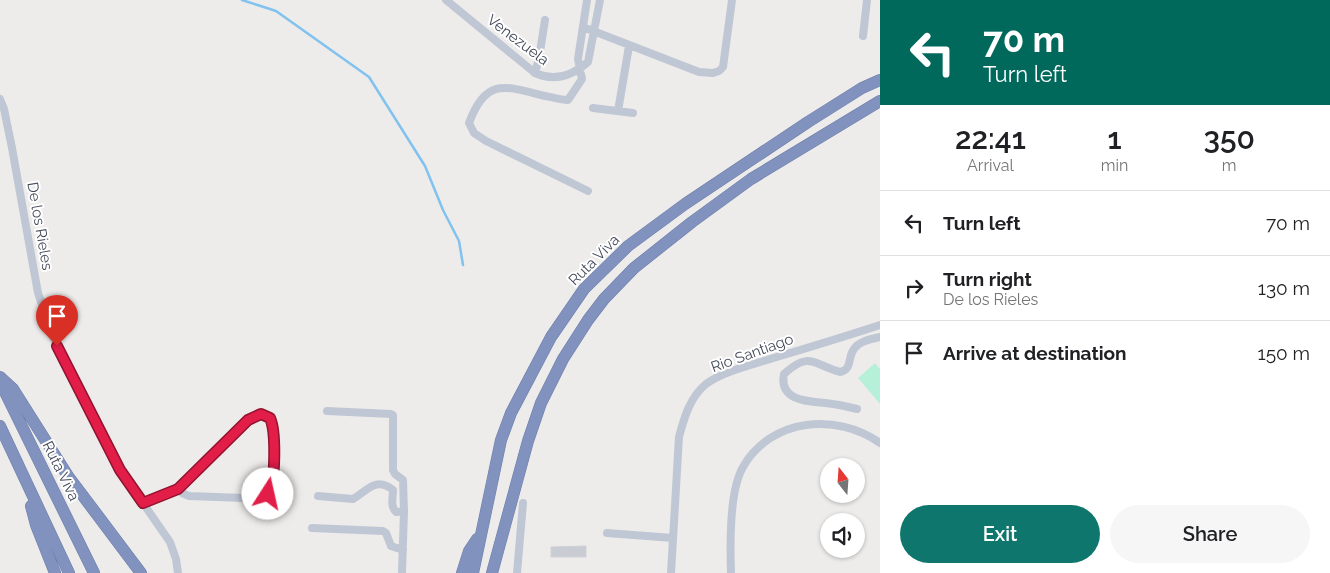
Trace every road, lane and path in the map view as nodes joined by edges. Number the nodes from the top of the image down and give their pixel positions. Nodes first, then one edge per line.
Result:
1 (587, 0) edge
2 (600, 0) edge
3 (732, 0) edge
4 (867, 0) edge
5 (449, 1) edge
6 (545, 20) dead end
7 (583, 27) junction
8 (594, 32) junction
9 (863, 36) dead end
10 (629, 46) junction
11 (579, 70) junction
12 (535, 73) junction
13 (880, 80) edge
14 (0, 99) edge
15 (880, 101) edge
16 (593, 108) dead end
17 (618, 111) junction
18 (633, 113) dead end
19 (588, 191) dead end
20 (880, 326) edge
21 (880, 337) edge
22 (0, 377) edge
23 (0, 382) edge
24 (856, 409) dead end
25 (328, 411) dead end
26 (0, 426) edge
27 (880, 443) edge
28 (273, 469) junction
29 (28, 487) junction
30 (178, 489) junction
31 (318, 496) dead end
32 (244, 498) junction
33 (143, 503) junction
34 (523, 503) dead end
35 (404, 511) junction
36 (312, 528) dead end
37 (607, 534) dead end
38 (480, 536) junction
39 (672, 538) junction
40 (403, 550) junction
41 (55, 573) edge
42 (69, 573) edge
43 (94, 573) edge
44 (141, 573) edge
45 (178, 573) edge
46 (402, 573) edge
47 (462, 573) edge
48 (473, 573) edge
49 (492, 573) edge
50 (517, 573) edge
51 (671, 573) edge
52 (731, 573) edge

1 - 7 street
2 - 8 street
3 - 10 street
4 - 9 street
5 - 12 street, Venezuela
6 - 12 street
7 - 8 street
7 - 11 street
8 - 10 street
8 - 11 street
10 - 17 street
11 - 12 street, Venezuela
11 - 19 street
13 - 38 highway, Ruta Viva
14 - 33 street, De los Rieles
15 - 49 highway
16 - 17 street
17 - 18 street
20 - 39 street, Rio Santiago
21 - 24 street
22 - 44 highway
23 - 43 highway, Ruta Viva
25 - 35 street
26 - 29 highway
27 - 52 street
28 - 30 street
28 - 32 street
28 - 32 street
29 - 41 highway
29 - 42 highway
30 - 32 street
30 - 33 street
31 - 35 street
33 - 45 street, De los Rieles
34 - 50 street
35 - 40 street
36 - 40 street
37 - 39 street
38 - 47 highway
38 - 48 highway, Ruta Viva
39 - 51 street, Rio Santiago
40 - 46 street

